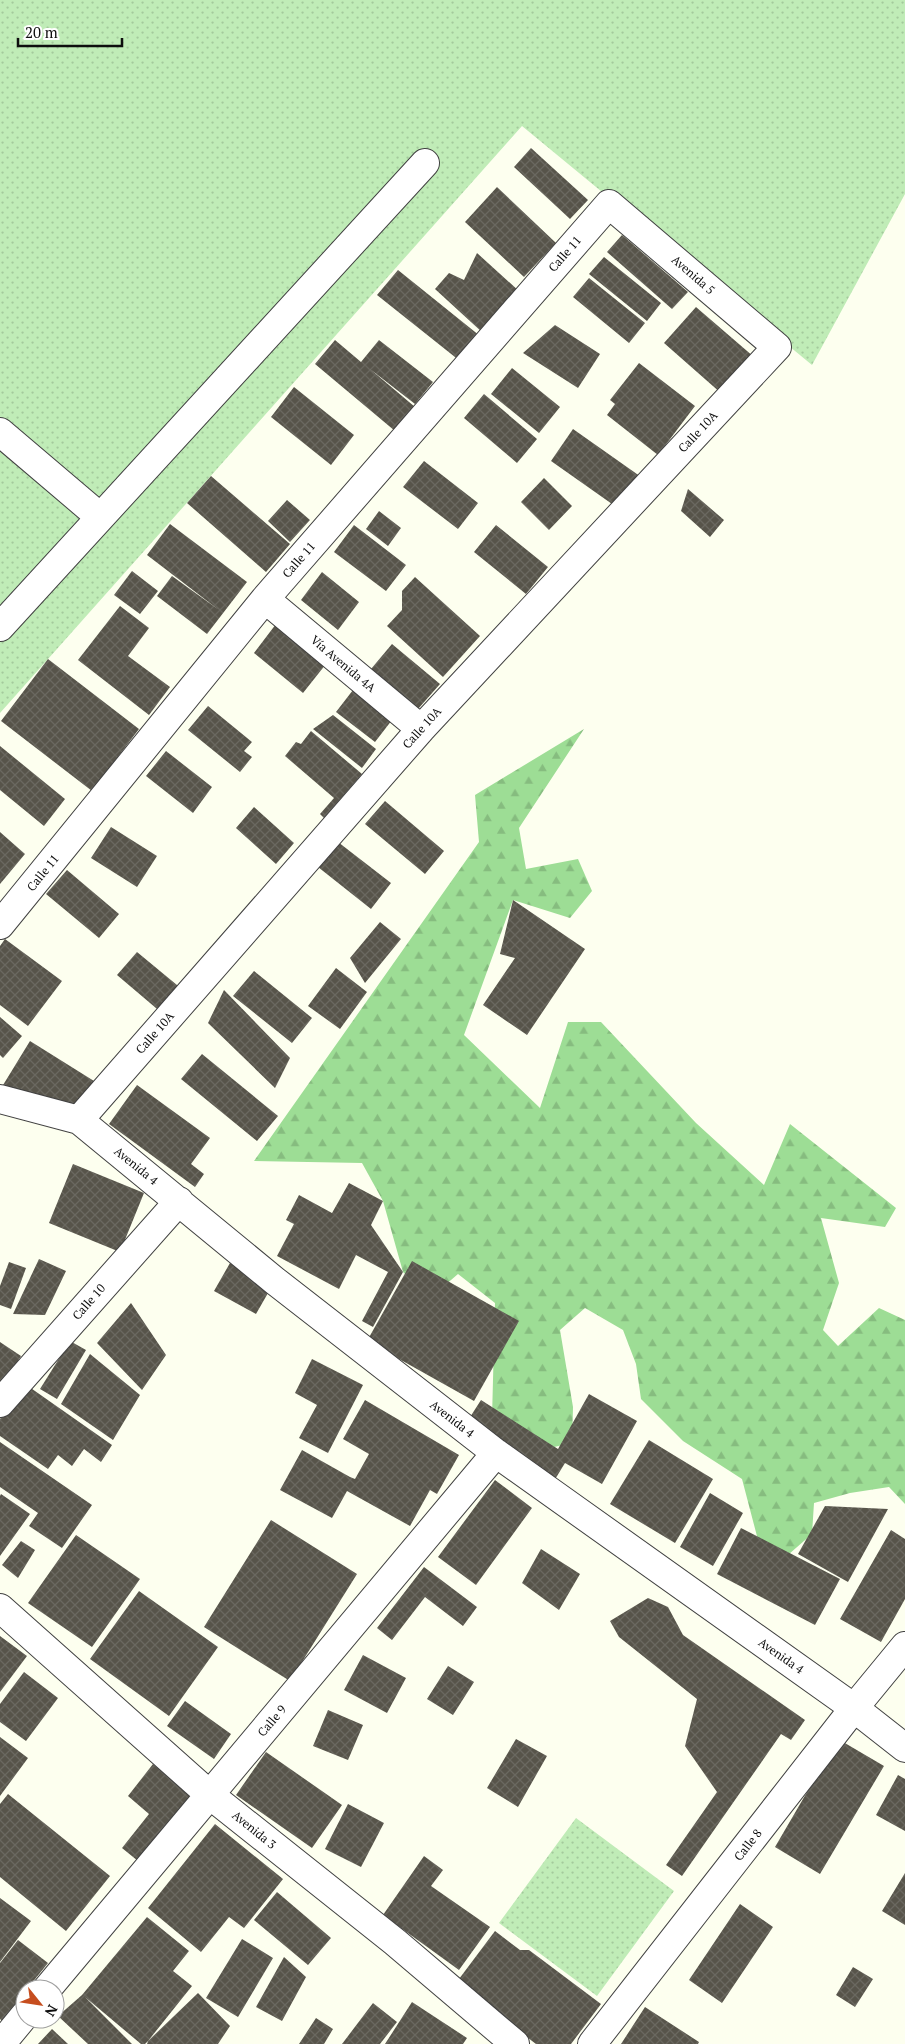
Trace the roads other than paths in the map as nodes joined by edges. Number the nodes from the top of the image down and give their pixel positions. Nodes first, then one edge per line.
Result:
1 (425, 163) dead end
2 (610, 204) joint
3 (777, 347) joint
4 (0, 432) edge
5 (100, 517) junction
6 (265, 599) junction
7 (0, 627) edge
8 (421, 729) junction
9 (0, 926) edge
10 (0, 1099) edge
11 (79, 1120) junction
12 (179, 1201) junction
13 (0, 1403) edge
14 (496, 1453) junction
15 (0, 1608) edge
16 (905, 1646) edge
17 (854, 1708) junction
18 (905, 1748) edge
19 (210, 1795) junction
20 (55, 1979) edge
21 (15, 2027) edge
22 (1, 2044) edge
23 (515, 2044) edge
24 (592, 2044) edge

1 - 5 street
2 - 3 street, Avenida 5
2 - 6 street, Calle 11
3 - 8 street, Calle 10A
4 - 5 street
5 - 7 street
6 - 8 street, Vía Avenida 4A
6 - 9 street, Calle 11
8 - 11 street, Calle 10A
10 - 11 street, Avenida 4
11 - 12 street, Avenida 4
12 - 13 street, Calle 10
12 - 14 street, Avenida 4
14 - 17 street, Avenida 4
14 - 19 street, Calle 9
15 - 19 street, Avenida 3
16 - 17 street, Calle 8
17 - 18 street, Avenida 4
17 - 24 street, Calle 8
19 - 20 street, Calle 9
19 - 23 street, Avenida 3
21 - 22 street

